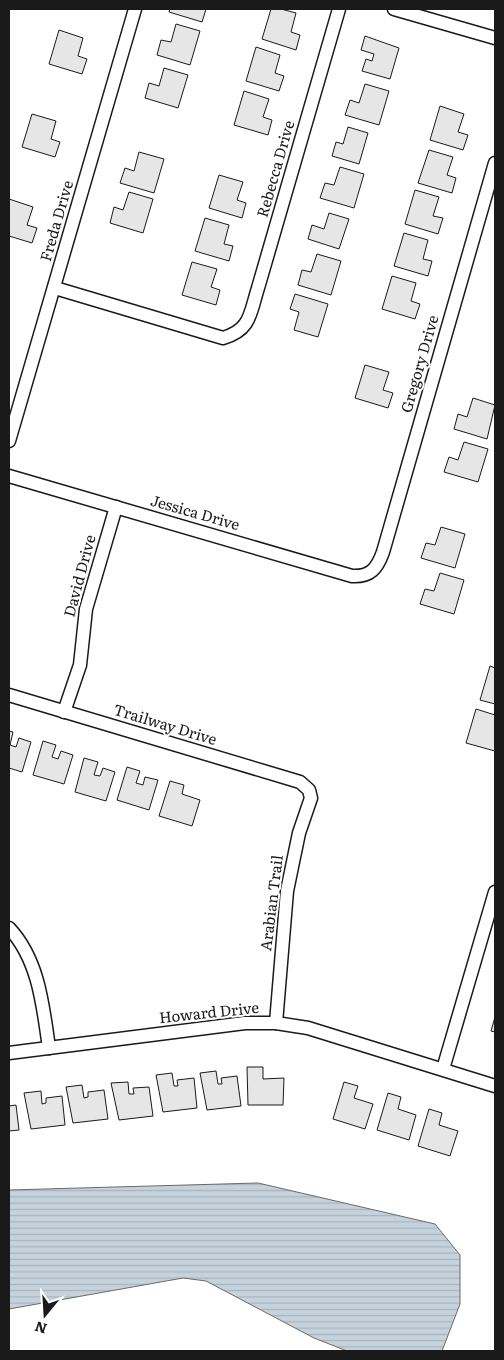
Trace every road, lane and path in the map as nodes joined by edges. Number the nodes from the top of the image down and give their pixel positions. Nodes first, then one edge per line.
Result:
1 (135, 9) edge
2 (339, 9) edge
3 (394, 9) edge
4 (495, 38) edge
5 (495, 163) edge
6 (492, 183) edge
7 (55, 288) junction
8 (9, 441) edge
9 (9, 476) edge
10 (116, 508) junction
11 (372, 572) joint
12 (9, 695) edge
13 (64, 712) junction
14 (309, 790) joint
15 (495, 892) edge
16 (9, 928) edge
17 (276, 1023) junction
18 (49, 1048) junction
19 (9, 1053) edge
20 (443, 1069) junction
21 (495, 1086) edge

1 - 7 street, Freda Drive
2 - 7 street, Rebecca Drive
3 - 4 street
5 - 6 street, Gregory Drive
6 - 11 street, Gregory Drive
7 - 8 street, Freda Drive
9 - 10 street, Jessica Drive
10 - 11 street, Jessica Drive
10 - 13 street, David Drive
12 - 13 street, Trailway Drive
13 - 14 street, Trailway Drive
14 - 17 street, Arabian Trail
15 - 20 street
16 - 18 street
17 - 18 street, Howard Drive
17 - 20 street, Howard Drive
18 - 19 street, Howard Drive
20 - 21 street, Howard Drive

